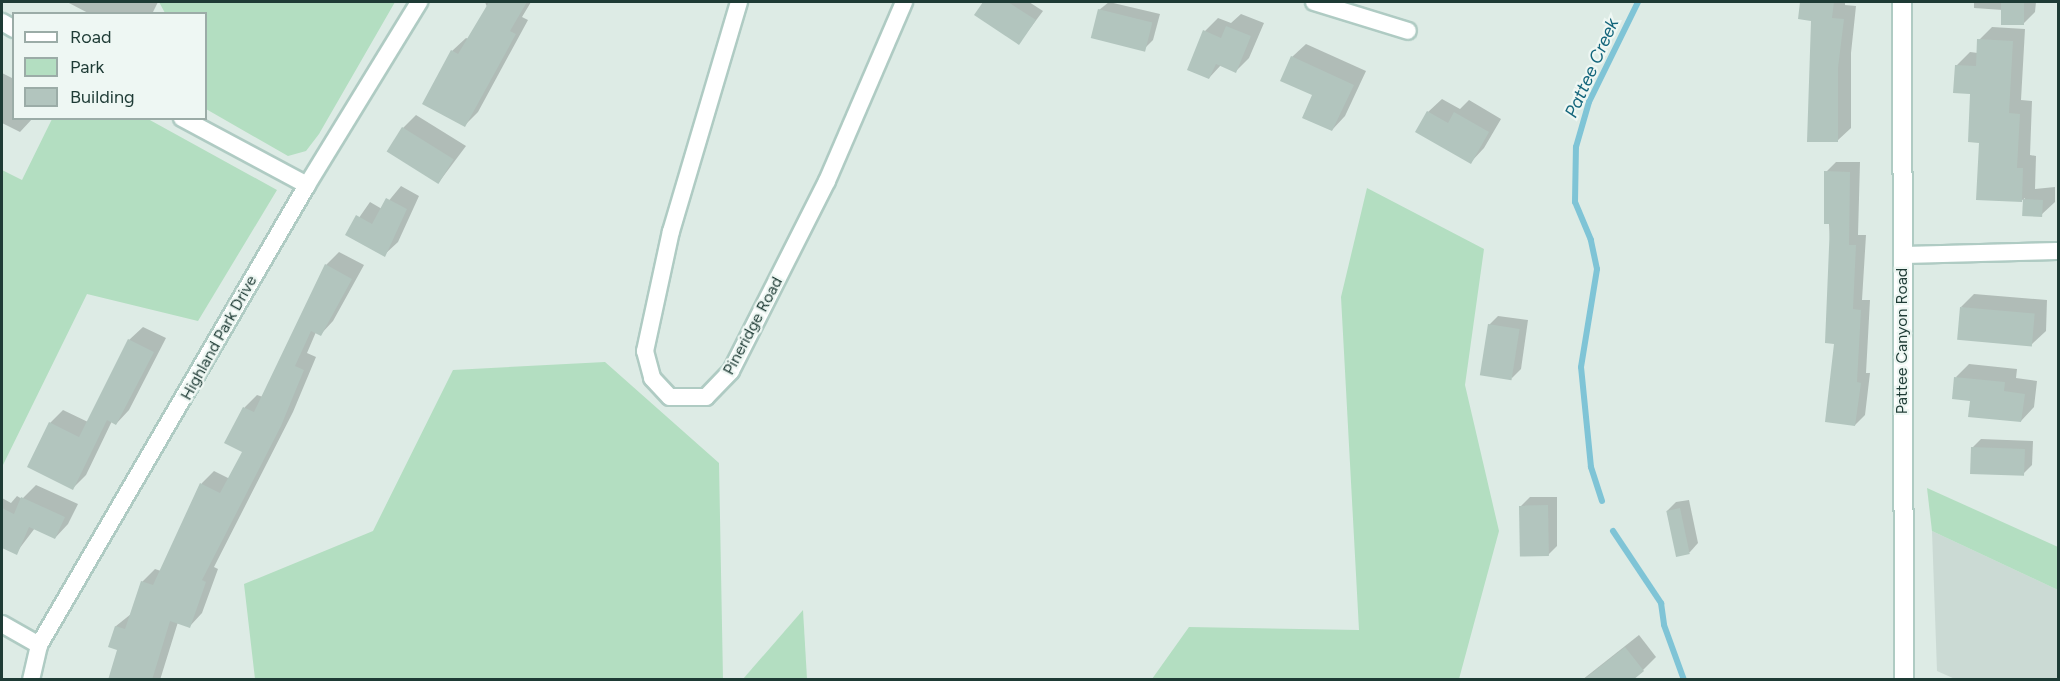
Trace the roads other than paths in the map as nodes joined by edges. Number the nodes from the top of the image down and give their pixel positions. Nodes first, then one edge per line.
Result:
1 (419, 2) edge
2 (739, 2) edge
3 (904, 2) edge
4 (1314, 2) edge
5 (1902, 2) edge
6 (1408, 31) dead end
7 (186, 120) edge
8 (307, 185) junction
9 (2058, 251) edge
10 (1903, 255) junction
11 (2, 624) edge
12 (39, 645) junction
13 (32, 680) edge
14 (1904, 680) edge

1 - 8 street, Highland Park Drive
2 - 3 street, Pineridge Road
4 - 6 street
5 - 10 street, Pattee Canyon Road
7 - 8 street
8 - 12 street, Highland Park Drive
9 - 10 street
10 - 14 street, Pattee Canyon Road
11 - 12 street
12 - 13 street, Highland Park Drive

